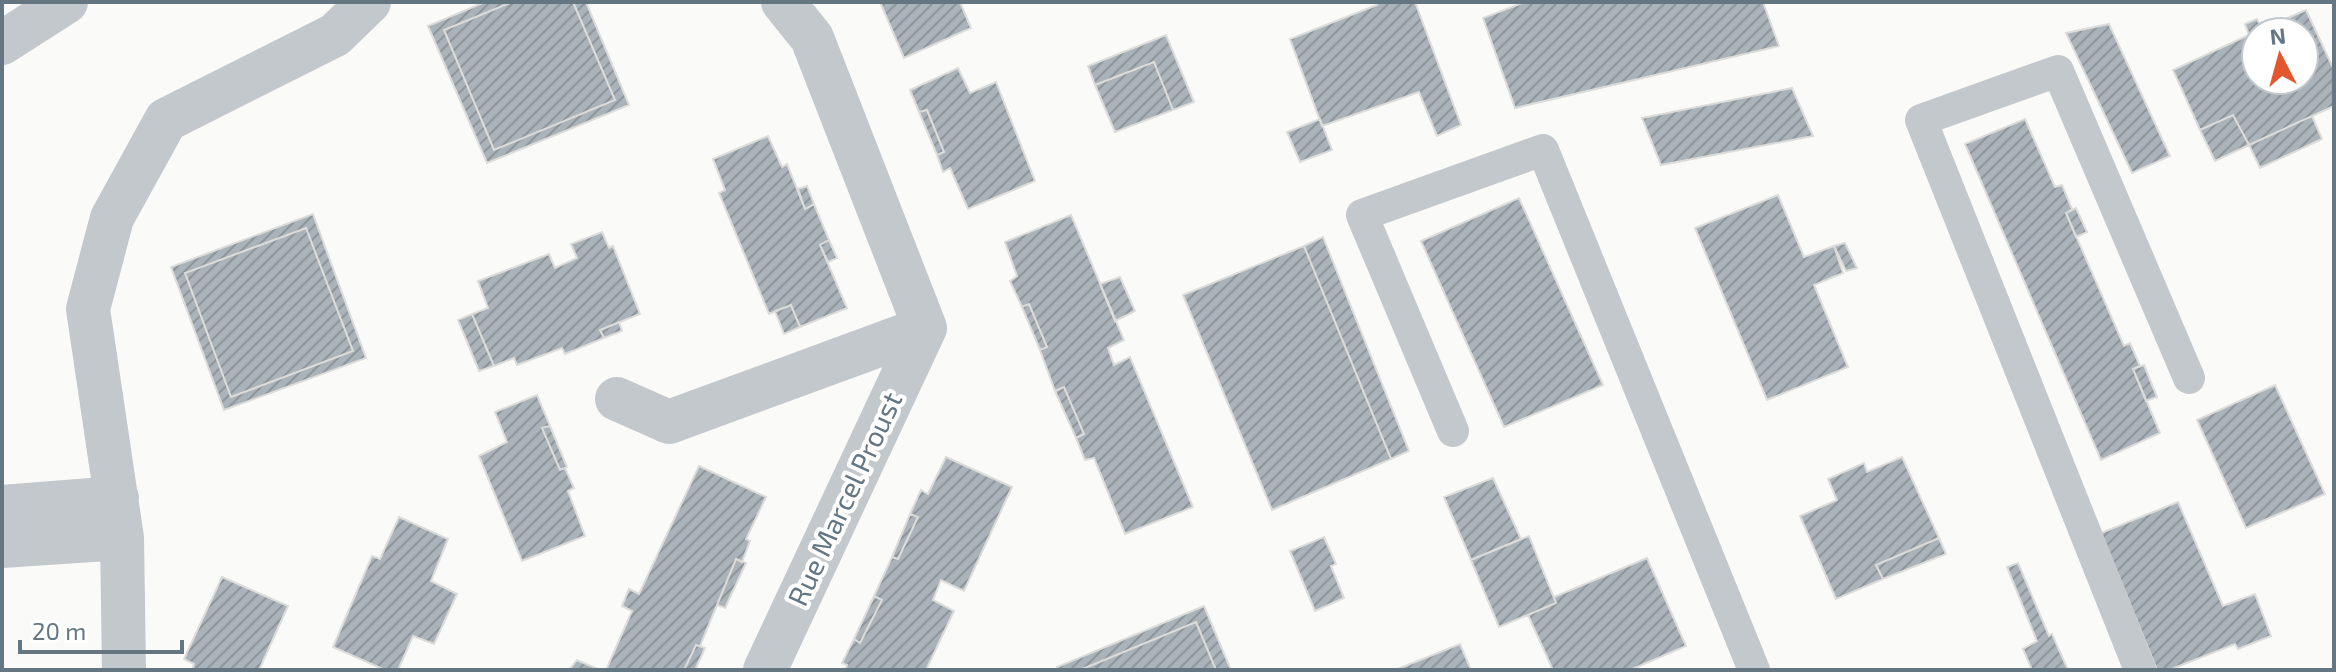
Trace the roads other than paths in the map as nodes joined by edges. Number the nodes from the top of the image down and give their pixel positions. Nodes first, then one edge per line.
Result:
1 (66, 2) edge
2 (369, 2) edge
3 (783, 2) edge
4 (2, 43) edge
5 (925, 328) junction
6 (2189, 378) dead end
7 (617, 399) dead end
8 (1453, 431) dead end
9 (2, 507) edge
10 (120, 521) junction
11 (2, 546) edge
12 (124, 670) edge
13 (765, 670) edge
14 (1754, 670) edge
15 (2140, 670) edge

1 - 4 street
2 - 10 street
3 - 5 street
5 - 7 street, Rue Marcel Proust
5 - 13 street, Rue Marcel Proust
6 - 15 lane
8 - 14 lane
9 - 10 street
10 - 11 street
10 - 12 street

